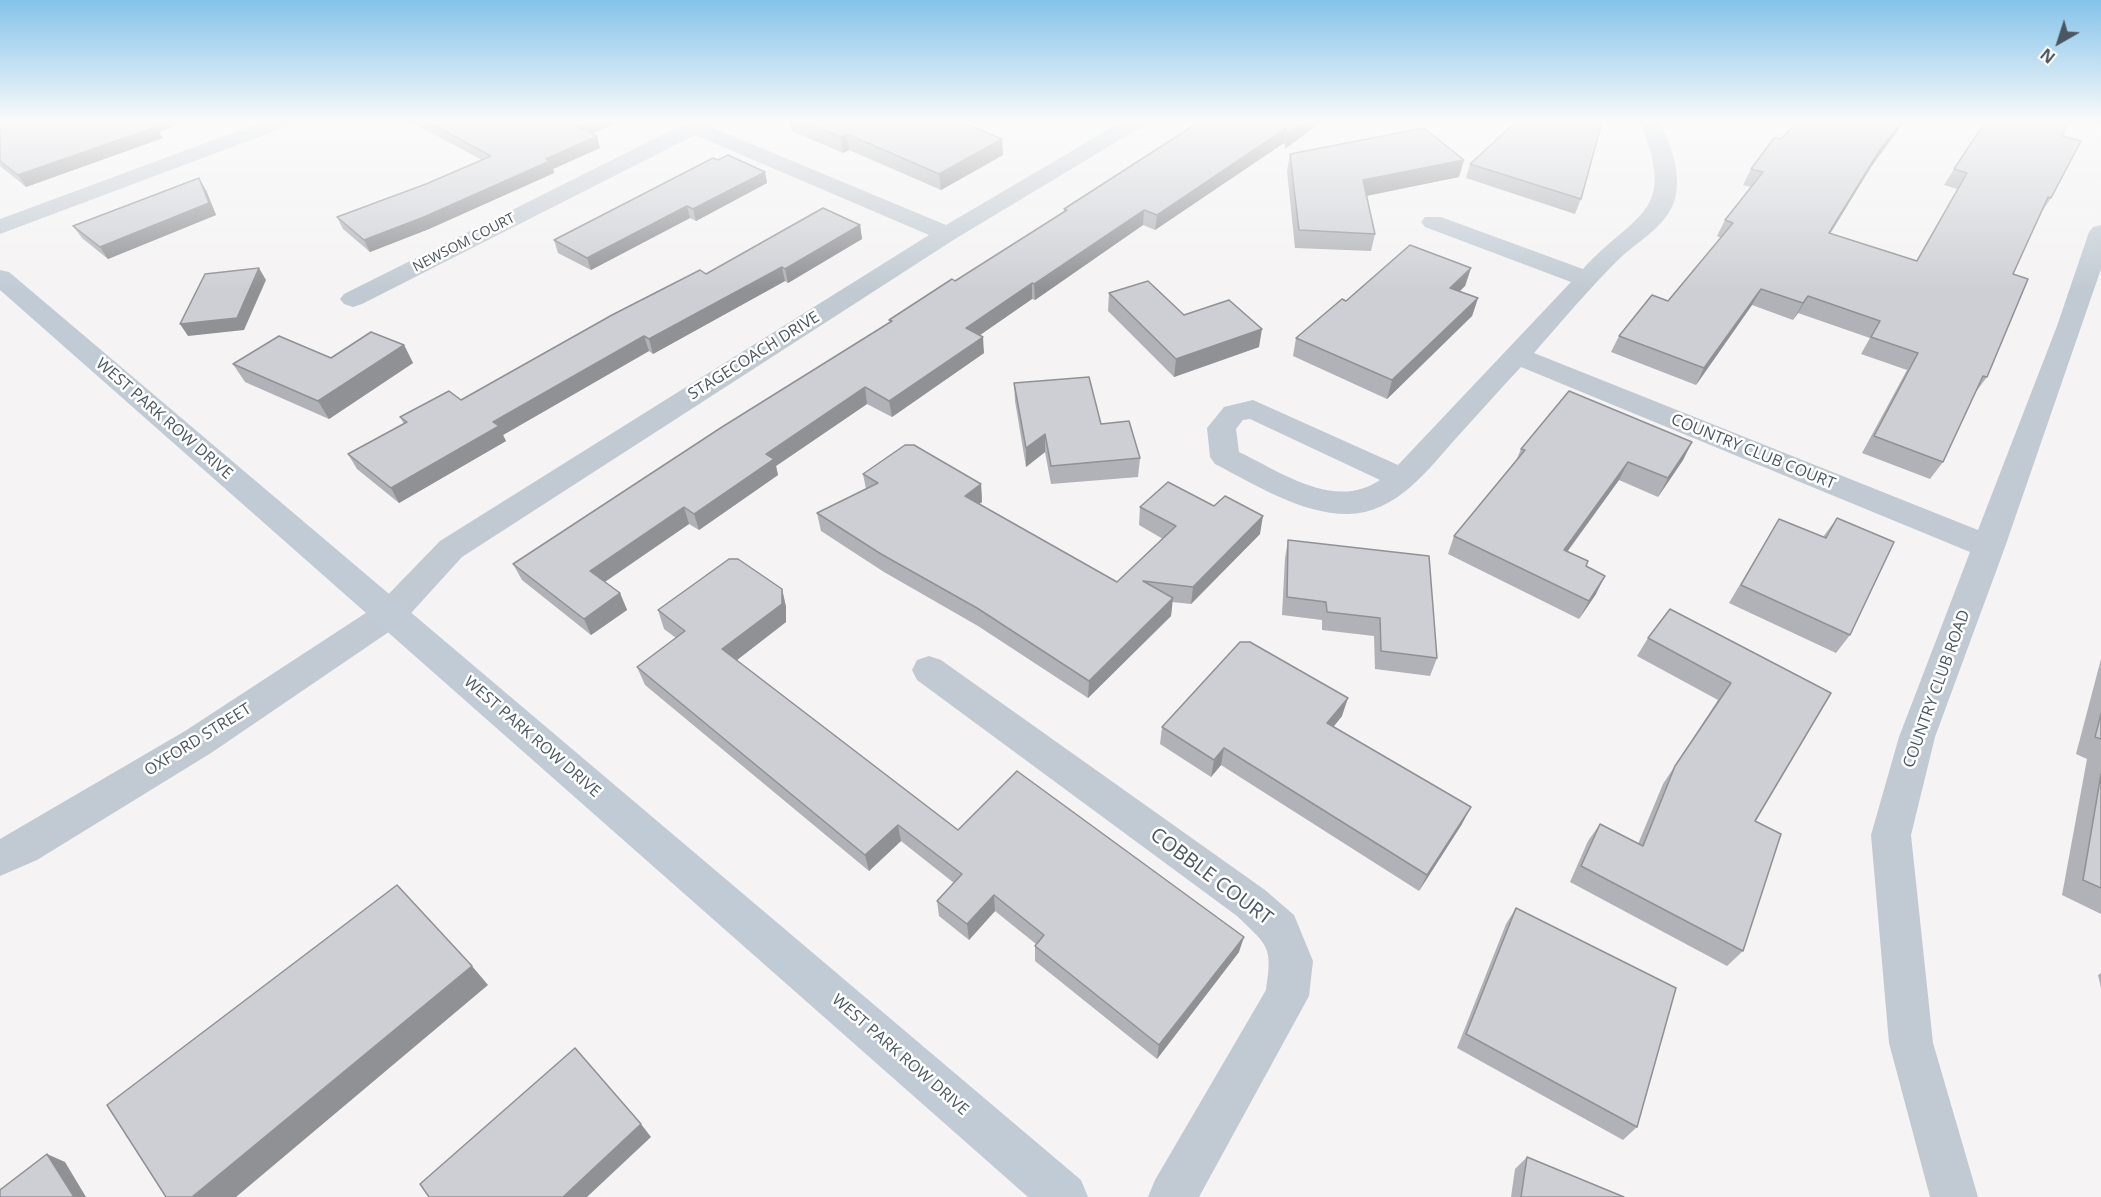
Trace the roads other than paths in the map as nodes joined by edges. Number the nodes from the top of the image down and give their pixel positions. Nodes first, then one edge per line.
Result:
1 (132, 178) edge
2 (593, 178) edge
3 (820, 178) edge
4 (1042, 178) edge
5 (1664, 178) edge
6 (1433, 222) dead end
7 (0, 227) edge
8 (2101, 232) edge
9 (947, 234) junction
10 (0, 277) edge
11 (1587, 279) junction
12 (353, 299) dead end
13 (1518, 356) junction
14 (1402, 479) junction
15 (1989, 548) junction
16 (390, 614) junction
17 (928, 670) dead end
18 (0, 858) edge
19 (1064, 1197) edge
20 (1172, 1197) edge
21 (1954, 1197) edge

1 - 7 street
2 - 12 street, NEWSOM COURT
3 - 9 street
4 - 9 street, STAGECOACH DRIVE
5 - 11 street
6 - 11 street
8 - 15 street, COUNTRY CLUB ROAD
9 - 16 street, STAGECOACH DRIVE
10 - 16 main road, WEST PARK ROW DRIVE
11 - 13 street
13 - 14 street
13 - 15 street, COUNTRY CLUB COURT
14 - 14 street
15 - 21 street, COUNTRY CLUB ROAD
16 - 18 street, OXFORD STREET
16 - 19 main road, WEST PARK ROW DRIVE
17 - 20 street, COBBLE COURT

